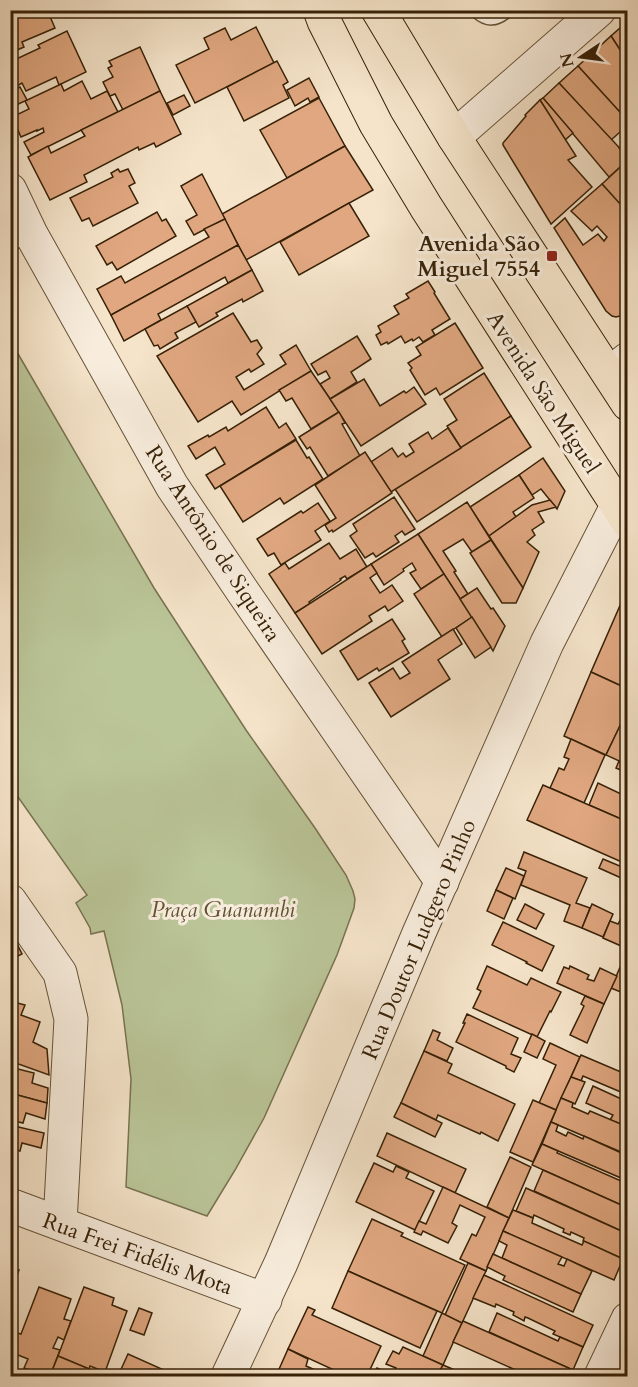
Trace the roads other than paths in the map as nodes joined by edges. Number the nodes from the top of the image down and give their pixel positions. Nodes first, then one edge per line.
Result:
1 (320, 10) edge
2 (378, 10) edge
3 (478, 10) edge
4 (505, 10) edge
5 (598, 10) edge
6 (454, 137) junction
7 (10, 190) edge
8 (21, 238) edge
9 (618, 367) edge
10 (627, 404) edge
11 (622, 514) edge
12 (442, 882) junction
13 (10, 901) edge
14 (10, 1205) edge
15 (60, 1223) junction
16 (265, 1300) junction
17 (627, 1319) edge
18 (228, 1377) edge
19 (601, 1377) edge

1 - 11 main road, Avenida São Miguel
2 - 6 main road
3 - 4 lane
5 - 6 street
6 - 9 main road
7 - 8 street, Rua Antônio de Siqueira
8 - 12 street, Rua Antônio de Siqueira
9 - 10 main road
11 - 12 street, Rua Doutor Ludgero Pinho
12 - 16 street, Rua Doutor Ludgero Pinho
13 - 15 street
14 - 15 street, Rua Frei Fidélis Mota
15 - 16 street, Rua Frei Fidélis Mota
16 - 18 street, Rua Doutor Ludgero Pinho
17 - 19 street

